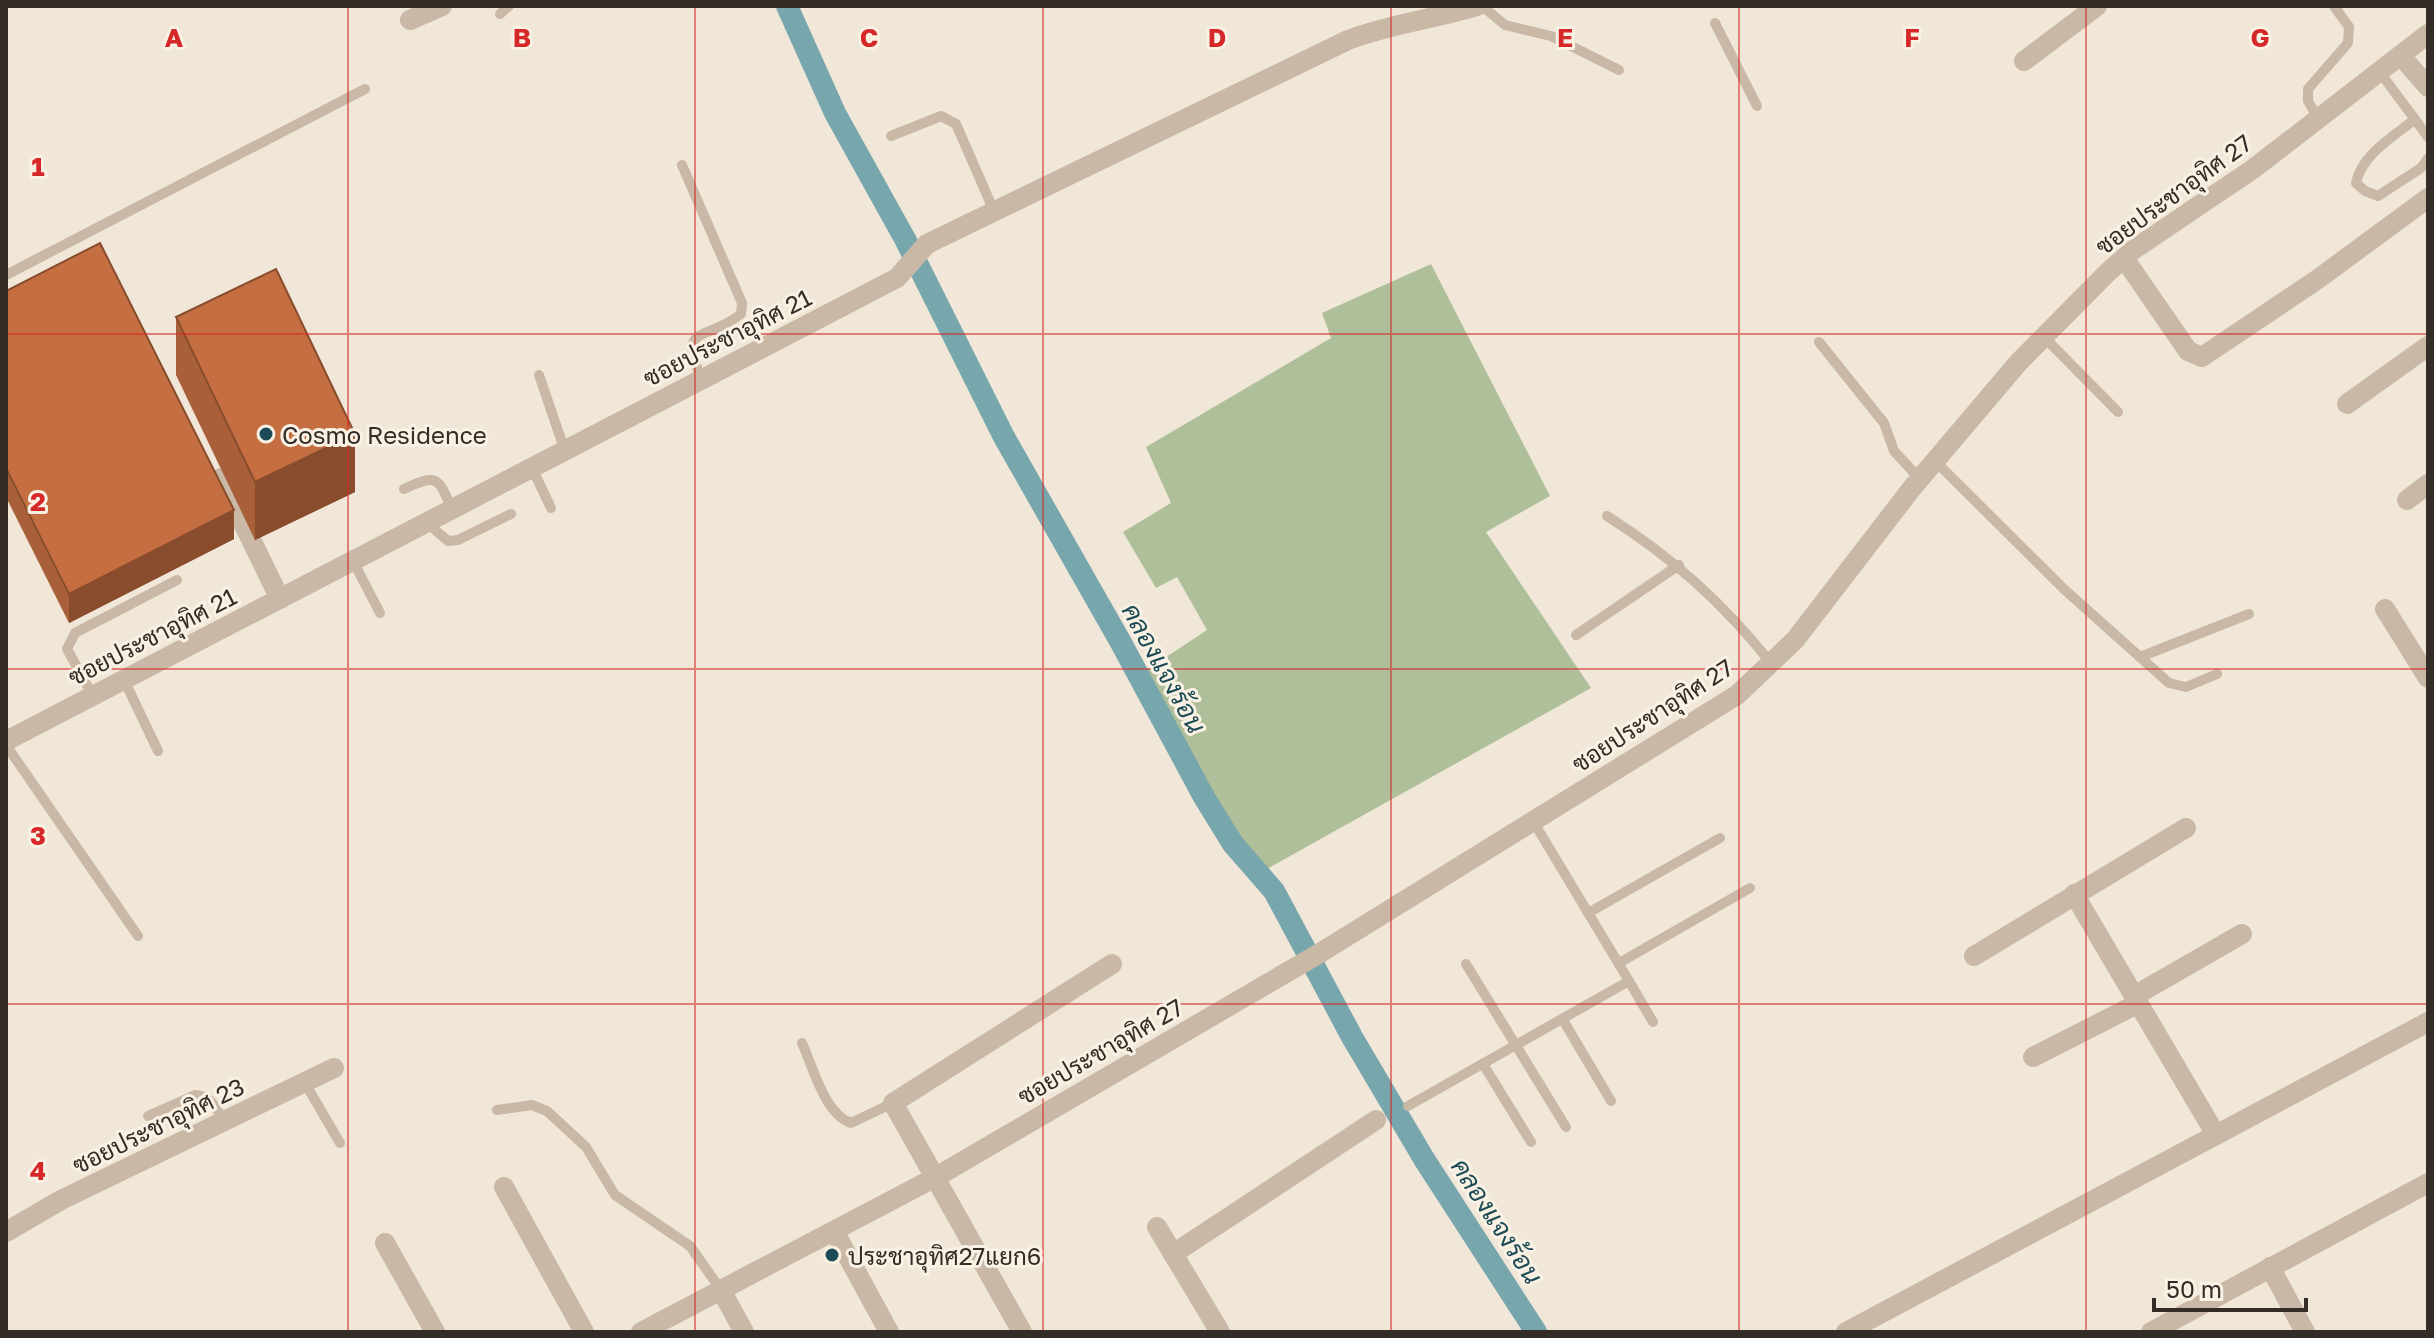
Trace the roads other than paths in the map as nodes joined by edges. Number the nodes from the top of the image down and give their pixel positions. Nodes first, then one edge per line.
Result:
1 (442, 6) edge
2 (509, 6) edge
3 (2097, 6) edge
4 (2334, 6) edge
5 (1470, 7) edge
6 (500, 14) dead end
7 (410, 20) dead end
8 (1715, 23) dead end
9 (2428, 34) edge
10 (2402, 57) junction
11 (2024, 61) dead end
12 (1619, 70) dead end
13 (2379, 71) junction
14 (2428, 87) edge
15 (365, 89) dead end
16 (1757, 106) dead end
17 (2318, 118) junction
18 (2415, 119) junction
19 (891, 136) dead end
20 (2428, 137) edge
21 (2428, 158) edge
22 (682, 165) dead end
23 (2428, 198) edge
24 (994, 211) junction
25 (2124, 258) junction
26 (6, 275) edge
27 (2044, 337) junction
28 (1819, 342) dead end
29 (2428, 346) edge
30 (539, 375) dead end
31 (702, 379) junction
32 (2347, 404) dead end
33 (2118, 412) dead end
34 (565, 451) junction
35 (1935, 461) junction
36 (532, 468) junction
37 (221, 478) edge
38 (1920, 479) junction
39 (2428, 484) edge
40 (404, 489) dead end
41 (2407, 500) dead end
42 (551, 508) dead end
43 (452, 509) junction
44 (511, 514) dead end
45 (1607, 516) dead end
46 (427, 523) junction
47 (353, 561) junction
48 (1679, 565) junction
49 (177, 580) dead end
50 (280, 599) junction
51 (2385, 609) dead end
52 (380, 613) dead end
53 (2249, 614) dead end
54 (1576, 635) dead end
55 (2140, 657) junction
56 (1772, 664) junction
57 (2217, 674) dead end
58 (2428, 678) edge
59 (124, 680) junction
60 (93, 696) junction
61 (6, 743) edge
62 (158, 751) dead end
63 (1533, 821) junction
64 (2186, 828) dead end
65 (1720, 838) dead end
66 (1750, 888) dead end
67 (2074, 894) junction
68 (1588, 913) junction
69 (2242, 934) dead end
70 (138, 936) dead end
71 (1974, 956) dead end
72 (1619, 963) junction
73 (1112, 964) dead end
74 (1466, 964) dead end
75 (1629, 981) junction
76 (2135, 1000) junction
77 (1563, 1020) junction
78 (1653, 1022) dead end
79 (2428, 1022) edge
80 (802, 1043) dead end
81 (1515, 1046) junction
82 (2033, 1057) dead end
83 (1483, 1064) junction
84 (334, 1068) dead end
85 (305, 1083) junction
86 (1611, 1101) dead end
87 (893, 1103) junction
88 (1408, 1106) dead end
89 (497, 1110) dead end
90 (148, 1116) dead end
91 (1376, 1120) dead end
92 (224, 1122) junction
93 (1566, 1127) dead end
94 (2216, 1135) junction
95 (1531, 1142) dead end
96 (340, 1143) dead end
97 (936, 1177) junction
98 (2428, 1183) edge
99 (504, 1187) dead end
100 (1157, 1227) dead end
101 (834, 1231) junction
102 (6, 1232) edge
103 (385, 1243) dead end
104 (1173, 1254) junction
105 (2270, 1267) junction
106 (721, 1290) junction
107 (435, 1332) edge
108 (584, 1332) edge
109 (641, 1332) edge
110 (744, 1332) edge
111 (889, 1332) edge
112 (1022, 1332) edge
113 (1220, 1332) edge
114 (1846, 1332) edge
115 (2151, 1332) edge
116 (2305, 1332) edge

1 - 7 street
2 - 6 lane
3 - 11 street
4 - 17 lane
5 - 12 lane
5 - 24 street, ซอยประชาอุทิศ 21
8 - 16 lane
9 - 10 street, ซอยประชาอุทิศ 27
10 - 13 street, ซอยประชาอุทิศ 27
10 - 14 street
13 - 17 street, ซอยประชาอุทิศ 27
13 - 18 lane
15 - 26 lane
17 - 25 street, ซอยประชาอุทิศ 27
18 - 20 lane
18 - 21 lane
19 - 24 lane
22 - 31 lane
23 - 25 street
24 - 31 street, ซอยประชาอุทิศ 21
25 - 27 street, ซอยประชาอุทิศ 27
27 - 33 lane
27 - 35 street, ซอยประชาอุทิศ 27
28 - 38 lane
29 - 32 street
30 - 34 lane
31 - 34 street, ซอยประชาอุทิศ 21
34 - 36 street, ซอยประชาอุทิศ 21
35 - 38 street, ซอยประชาอุทิศ 27
35 - 55 lane
36 - 42 lane
36 - 43 street, ซอยประชาอุทิศ 21
37 - 50 street
38 - 56 street, ซอยประชาอุทิศ 27
39 - 41 street
40 - 43 lane
43 - 46 street, ซอยประชาอุทิศ 21
44 - 46 lane
45 - 48 lane
46 - 47 street, ซอยประชาอุทิศ 21
47 - 50 street, ซอยประชาอุทิศ 21
47 - 52 lane
48 - 54 lane
48 - 56 lane
49 - 60 lane
50 - 59 street, ซอยประชาอุทิศ 21
51 - 58 street
53 - 55 lane
55 - 57 lane
56 - 63 street, ซอยประชาอุทิศ 27
59 - 60 street, ซอยประชาอุทิศ 21
59 - 62 lane
60 - 61 street, ซอยประชาอุทิศ 21
61 - 70 lane
63 - 68 lane
63 - 97 street, ซอยประชาอุทิศ 27
64 - 67 street
65 - 68 lane
66 - 72 lane
67 - 71 street
67 - 76 street
68 - 72 lane
69 - 76 street
72 - 75 lane
73 - 87 street
74 - 81 lane
75 - 77 lane
75 - 78 lane
76 - 82 street
76 - 94 street
77 - 81 lane
77 - 86 lane
79 - 94 street
80 - 87 lane
81 - 83 lane
81 - 93 lane
83 - 88 lane
83 - 95 lane
84 - 85 street, ซอยประชาอุทิศ 23
85 - 92 street, ซอยประชาอุทิศ 23
85 - 96 lane
87 - 97 street
89 - 106 lane
90 - 92 lane
91 - 104 street
92 - 102 street, ซอยประชาอุทิศ 23
94 - 114 street
97 - 101 street, ซอยประชาอุทิศ 27
97 - 112 street
98 - 105 street
99 - 108 street
100 - 104 street
101 - 106 street, ซอยประชาอุทิศ 27
101 - 111 street
103 - 107 street
104 - 113 street
105 - 115 street
105 - 116 street
106 - 109 street, ซอยประชาอุทิศ 27
106 - 110 street

